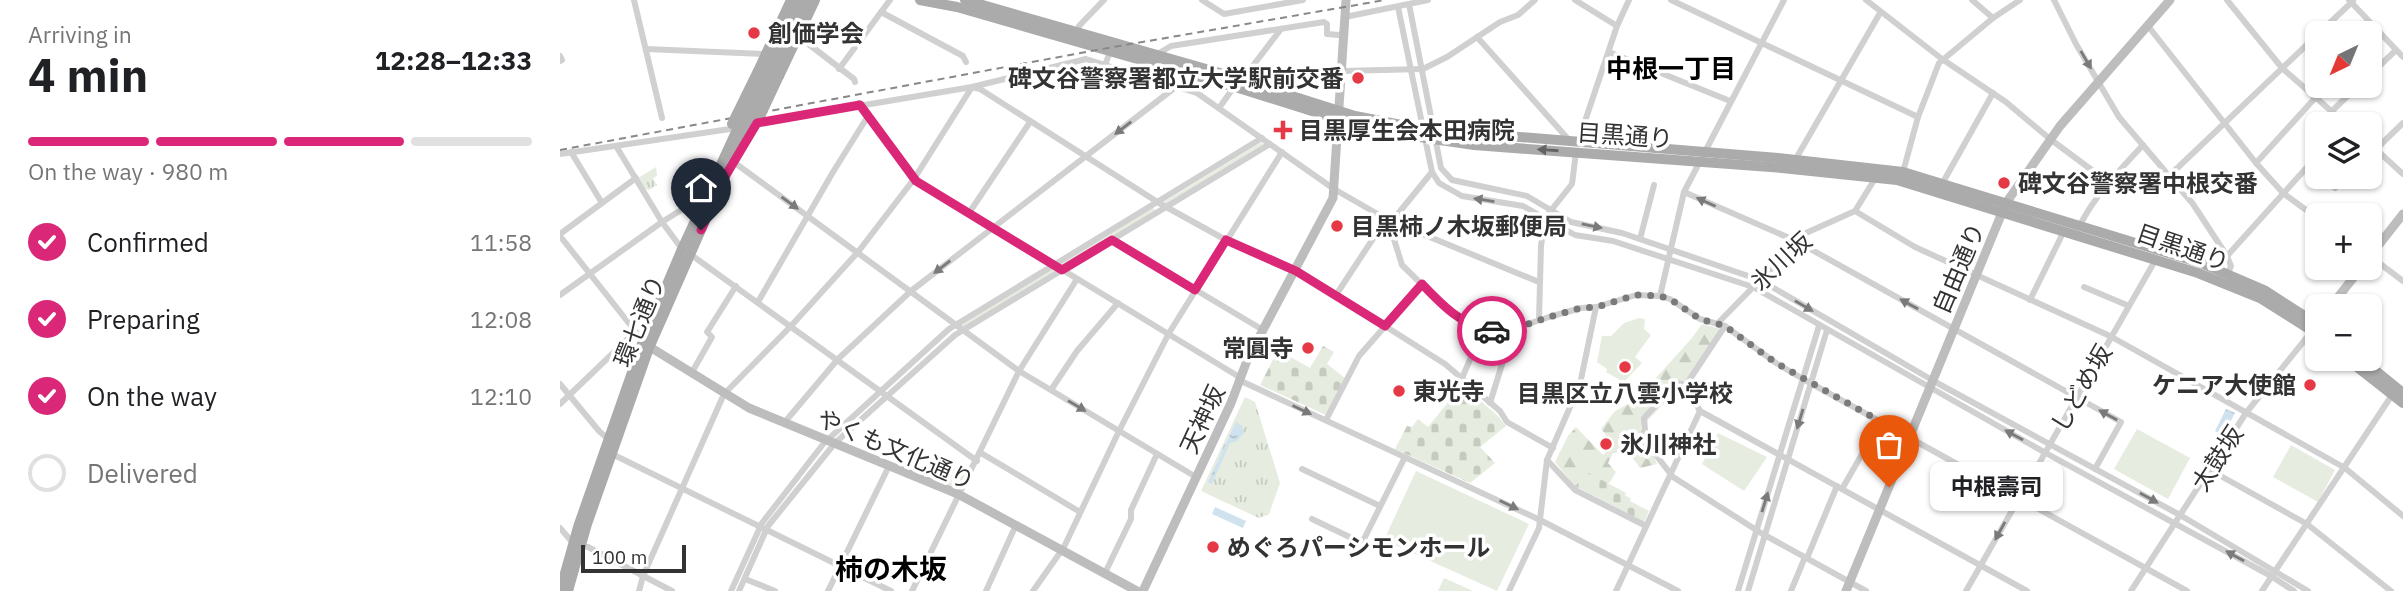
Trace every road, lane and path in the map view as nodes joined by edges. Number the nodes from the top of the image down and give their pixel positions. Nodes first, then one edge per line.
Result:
1 (634, 0) edge
2 (782, 0) edge
3 (791, 0) edge
4 (798, 0) edge
5 (806, 0) edge
6 (815, 0) edge
7 (890, 0) edge
8 (920, 0) edge
9 (965, 0) edge
10 (1104, 0) edge
11 (1202, 0) edge
12 (1303, 0) edge
13 (1346, 0) edge
14 (1427, 0) edge
15 (1535, 0) edge
16 (1575, 0) edge
17 (1629, 0) edge
18 (1671, 0) edge
19 (1784, 0) edge
20 (1866, 0) edge
21 (1972, 0) edge
22 (2020, 0) edge
23 (2054, 0) edge
24 (2227, 0) edge
25 (2351, 1) edge
26 (2165, 2) edge
27 (992, 3) edge
28 (1404, 5) junction
29 (881, 12) junction
30 (1880, 13) junction
31 (1345, 17) junction
32 (1993, 18) junction
33 (790, 19) junction
34 (2331, 21) edge
35 (1617, 26) junction
36 (2148, 26) junction
37 (1282, 29) junction
38 (1077, 32) junction
39 (1344, 32) junction
40 (798, 36) junction
41 (1477, 37) junction
42 (1761, 43) junction
43 (2305, 46) edge
44 (646, 49) junction
45 (2396, 50) junction
46 (1110, 52) junction
47 (1609, 52) junction
48 (766, 54) junction
49 (1156, 55) junction
50 (2403, 57) edge
51 (1942, 59) junction
52 (966, 62) dead end
53 (2382, 63) edge
54 (1105, 65) junction
55 (2282, 68) junction
56 (839, 69) junction
57 (1423, 69) junction
58 (1342, 71) junction
59 (1412, 71) junction
60 (769, 73) junction
61 (1189, 74) junction
62 (1841, 80) junction
63 (855, 82) dead end
64 (2098, 82) junction
65 (1238, 84) junction
66 (972, 87) junction
67 (1180, 87) junction
68 (2305, 88) edge
69 (1993, 93) junction
70 (2315, 98) edge
71 (2317, 98) edge
72 (2346, 98) edge
73 (1730, 101) junction
74 (859, 104) junction
75 (1219, 108) junction
76 (2332, 111) joint
77 (868, 116) junction
78 (1339, 116) junction
79 (1918, 117) junction
80 (662, 118) dead end
81 (1030, 122) junction
82 (2225, 123) junction
83 (2403, 123) edge
84 (742, 124) junction
85 (1423, 134) junction
86 (1434, 135) junction
87 (1262, 138) junction
88 (2050, 139) junction
89 (2382, 143) edge
90 (1270, 144) junction
91 (1575, 145) junction
92 (2143, 145) junction
93 (616, 146) junction
94 (571, 152) junction
95 (1282, 152) junction
96 (560, 154) edge
97 (2382, 155) edge
98 (1086, 156) junction
99 (1701, 157) junction
100 (1798, 161) junction
101 (734, 163) junction
102 (2256, 163) junction
103 (2305, 169) edge
104 (1432, 172) junction
105 (1903, 172) junction
106 (722, 173) junction
107 (2403, 174) edge
108 (2170, 175) junction
109 (1876, 177) junction
110 (636, 178) junction
111 (914, 179) junction
112 (2108, 182) junction
113 (1942, 184) junction
114 (1654, 186) dead end
115 (1334, 189) junction
116 (1684, 192) junction
117 (709, 193) junction
118 (2283, 193) junction
119 (602, 203) junction
120 (1158, 203) junction
121 (1166, 207) junction
122 (2004, 208) junction
123 (2305, 209) edge
124 (1550, 210) junction
125 (1855, 211) junction
126 (969, 213) junction
127 (2403, 214) edge
128 (808, 216) junction
129 (1545, 218) junction
130 (1389, 220) junction
131 (662, 222) junction
132 (2080, 225) junction
133 (993, 228) junction
134 (2064, 231) junction
135 (560, 235) edge
136 (1640, 239) junction
137 (1112, 240) junction
138 (1226, 240) junction
139 (2382, 241) edge
140 (1796, 242) junction
141 (1670, 249) junction
142 (686, 251) junction
143 (858, 252) junction
144 (2227, 256) junction
145 (1668, 259) junction
146 (2156, 259) junction
147 (1054, 265) junction
148 (2382, 265) edge
149 (1062, 270) junction
150 (1296, 271) junction
151 (2228, 273) junction
152 (589, 274) junction
153 (1975, 276) junction
154 (1077, 279) junction
155 (1760, 280) junction
156 (2352, 280) edge
157 (2403, 281) edge
158 (1539, 282) junction
159 (1422, 284) junction
160 (736, 286) junction
161 (1753, 287) junction
162 (2084, 287) dead end
163 (1195, 290) junction
164 (911, 291) junction
165 (2340, 294) edge
166 (560, 295) edge
167 (1336, 295) junction
168 (1660, 296) junction
169 (2030, 300) junction
170 (758, 302) junction
171 (1118, 303) junction
172 (2129, 306) junction
173 (1597, 307) junction
174 (1539, 320) junction
175 (2305, 322) edge
176 (2305, 324) edge
177 (1722, 325) junction
178 (791, 326) junction
179 (1385, 326) junction
180 (1819, 326) junction
181 (959, 327) junction
182 (1953, 328) junction
183 (1513, 329) junction
184 (1263, 330) junction
185 (1483, 330) junction
186 (1827, 330) junction
187 (635, 332) junction
188 (1169, 333) junction
189 (2110, 337) junction
190 (2305, 342) edge
191 (646, 345) junction
192 (838, 359) junction
193 (1019, 371) junction
194 (2367, 371) edge
195 (2376, 371) edge
196 (691, 374) junction
197 (1462, 378) junction
198 (1803, 379) junction
199 (1241, 380) junction
200 (1811, 382) junction
201 (560, 384) edge
202 (1931, 384) junction
203 (1686, 385) junction
204 (2398, 389) edge
205 (1051, 390) junction
206 (884, 393) junction
207 (724, 394) junction
208 (568, 395) junction
209 (2076, 397) junction
210 (1490, 403) junction
211 (2403, 403) edge
212 (560, 404) edge
213 (1700, 411) junction
214 (2246, 413) junction
215 (1326, 421) junction
216 (1881, 421) junction
217 (785, 423) junction
218 (1119, 431) junction
219 (1910, 438) junction
220 (608, 439) junction
221 (831, 442) junction
222 (2049, 444) junction
223 (1553, 448) junction
224 (2044, 452) junction
225 (981, 453) junction
226 (612, 454) junction
227 (1157, 454) junction
228 (1780, 454) junction
229 (1405, 457) junction
230 (1788, 458) junction
231 (977, 460) junction
232 (1547, 460) junction
233 (889, 466) junction
234 (2345, 468) junction
235 (1303, 469) dead end
236 (2095, 469) junction
237 (2210, 470) junction
238 (1670, 475) junction
239 (1196, 477) junction
240 (1840, 487) junction
241 (682, 488) junction
242 (958, 494) junction
243 (2019, 497) junction
244 (1380, 506) junction
245 (1879, 509) junction
246 (1080, 512) junction
247 (2180, 515) junction
248 (2403, 516) edge
249 (1312, 519) dead end
250 (1541, 520) junction
251 (2175, 523) junction
252 (2307, 523) junction
253 (1016, 525) junction
254 (1646, 526) junction
255 (560, 528) edge
256 (763, 528) junction
257 (1756, 530) junction
258 (1765, 535) junction
259 (576, 545) junction
260 (1062, 550) junction
261 (1806, 558) junction
262 (840, 566) junction
263 (1628, 566) junction
264 (1980, 566) junction
265 (2146, 568) junction
266 (1105, 573) junction
267 (2274, 573) junction
268 (643, 576) junction
269 (745, 579) junction
270 (1848, 587) edge
271 (560, 590) edge
272 (568, 591) edge
273 (639, 591) edge
274 (672, 591) edge
275 (731, 591) edge
276 (739, 591) edge
277 (775, 591) edge
278 (828, 591) edge
279 (891, 591) edge
280 (912, 591) edge
281 (986, 591) edge
282 (1033, 591) edge
283 (1137, 591) edge
284 (1143, 591) edge
285 (1509, 591) edge
286 (1616, 591) edge
287 (1676, 591) edge
288 (1738, 591) edge
289 (1748, 591) edge
290 (1791, 591) edge
291 (1866, 591) edge
292 (1966, 591) edge
293 (2027, 591) edge
294 (2131, 591) edge
295 (2187, 591) edge
296 (2262, 591) edge
297 (2294, 591) edge
298 (2308, 591) edge
299 (2391, 591) edge

1 - 44 street
2 - 33 main road
3 - 33 main road
4 - 33 main road, 環七通り
5 - 33 main road, 環七通り
6 - 40 main road
7 - 29 street
8 - 46 main road, 目黒通り
9 - 27 main road, 目黒通り
10 - 38 street
11 - 12 street
13 - 31 street, 天神坂
14 - 28 street
15 - 41 street
16 - 35 street
17 - 35 street
18 - 42 street
19 - 42 street
20 - 30 street
21 - 32 street
22 - 32 street
23 -> 64 street
24 - 55 street
25 - 34 street
25 - 45 street
26 - 36 street, 自由通り
27 - 38 main road, 目黒通り
28 - 31 street
28 - 57 street
28 - 59 street
29 - 52 street
29 - 56 street
30 - 51 street
30 - 62 street
31 - 39 street, 天神坂
32 - 51 street
33 - 48 main road
33 - 60 main road, 環七通り
35 - 47 street
36 - 64 street, 自由通り
36 - 82 street
37 - 39 street
37 - 49 street
37 - 65 street
38 - 49 main road, 目黒通り
39 - 58 street, 天神坂
40 - 56 street
40 - 60 main road
41 - 57 street
41 - 91 street
42 - 62 street
42 - 73 street
43 - 55 street
44 - 48 street
44 - 80 street
45 - 50 street
45 - 53 street
46 - 54 street
46 - 61 main road, 目黒通り
47 - 73 street
47 - 91 street
48 - 60 main road
49 - 65 main road, 目黒通り
51 - 69 street
51 - 79 street
54 - 66 street
54 - 67 street
55 - 68 street
55 - 82 street
56 - 63 street
57 - 59 street
57 - 86 street
58 - 59 street
58 - 78 street, 天神坂
59 - 85 street
60 - 84 main road, 環七通り, bridge
60 - 84 main road, bridge
61 - 65 main road, 目黒通り
61 - 67 street
62 - 79 street
62 - 100 street
64 - 88 street, 自由通り
64 - 92 street
65 - 75 street
65 - 78 main road, 目黒通り
66 - 74 street
66 - 81 street
66 - 111 street
67 - 75 street
67 -> 98 street
69 - 88 street
69 - 113 street
70 - 102 street
71 - 76 street
72 - 76 street
73 - 99 street
74 - 77 street
74 - 84 street
75 - 87 street
77 - 111 street
77 - 128 street
78 - 85 main road, 目黒通り
78 - 115 street, 天神坂
79 - 105 street
81 - 98 street
81 - 126 street
82 - 102 street
82 - 108 street
83 - 89 street
84 - 93 street
84 - 101 main road
84 - 106 main road, 環七通り
84 - 106 main road
85 - 86 main road, 目黒通り
85 - 104 street
86 - 91 main road, 目黒通り
86 - 124 street
87 - 90 street
87 - 120 street
88 - 112 street
88 - 122 street, 自由通り
90 - 95 street
90 - 121 street
91 - 99 main road, 目黒通り
91 - 124 street
92 - 108 street
92 - 112 street
93 - 94 street
93 - 110 street
94 - 96 street
94 - 119 street
95 - 115 street
95 - 138 street
97 - 107 street
98 - 120 street
98 - 133 street
99 - 100 main road, 目黒通り
99 - 109 main road, 目黒通り
99 - 116 street
100 - 105 main road, 目黒通り
101 - 106 main road
101 -> 128 street
102 - 118 street
103 - 118 street
129 -> 104 street
104 - 130 street
105 - 113 main road, 目黒通り
106 - 117 main road, 環七通り
106 - 142 main road, 環七通り
108 - 144 street
109 - 122 main road, 目黒通り
109 - 125 street
110 - 119 street
110 - 131 street
111 - 126 street
111 - 143 street
112 - 132 street
113 - 122 main road, 目黒通り
114 - 136 street
115 - 130 street
115 - 150 street, 天神坂
140 -> 116 street
116 - 141 street
117 - 131 street
117 - 142 main road, 環七通り
118 - 123 street
118 - 144 street
119 - 135 street
120 - 121 street
120 - 147 street
121 - 137 street
121 - 138 street
122 - 132 main road, 目黒通り
122 - 134 main road, 目黒通り
122 - 153 street, 自由通り
124 - 129 street
124 -> 136 street
125 - 140 street, 氷川坂
125 - 153 street
126 - 133 street
127 - 139 street
128 - 143 street
128 - 170 street
129 - 145 street
129 - 158 street
130 - 158 street
130 - 159 street
130 - 167 street
131 - 142 street
131 - 152 street
132 - 151 main road, 目黒通り
133 - 147 street
133 -> 164 street
134 - 146 main road, 目黒通り
134 - 169 street
135 - 152 street
136 - 141 street
137 - 149 street
137 - 163 street
138 - 150 street
138 - 163 street
140 - 155 street, 氷川坂
182 -> 140 street
141 - 145 street
141 - 155 street
142 - 160 street
142 - 191 main road, 環七通り
143 - 164 street
143 - 178 street
144 - 151 street
145 - 161 street
145 - 168 street
146 - 172 street, しどめ坂
146 - 176 main road, 目黒通り
147 - 149 street
147 - 181 street
148 - 157 street
149 - 154 street
149 - 181 street
150 - 167 street
150 - 184 street, 天神坂
151 - 175 main road, 目黒通り
152 - 166 street
152 - 187 street
153 - 169 street
153 - 182 street, 自由通り
154 - 171 street
154 - 193 street
155 - 161 street, 氷川坂
155 -> 202 street
156 - 165 street
158 - 174 street
159 - 179 street
159 - 185 street
160 - 170 street
160 - 196 street
161 - 177 street, 氷川坂
161 - 180 street
162 - 172 street
163 - 184 street
163 - 188 street
164 - 181 street
164 - 192 street
167 - 179 street
168 - 173 street
168 - 177 street
169 - 189 street
170 - 178 street
171 - 188 street
171 - 205 street
172 - 189 street, しどめ坂
173 - 174 street
173 - 223 street
174 - 183 street
177 - 198 street
177 - 203 street, 氷川坂
178 - 192 street
178 - 207 street
179 - 197 street
179 - 215 street
180 - 186 street
180 - 198 street
181 - 193 street
181 - 206 street
182 - 202 street, 自由通り
182 - 209 street
183 - 185 street
183 - 210 street
184 - 199 street, 天神坂
185 - 197 street
186 - 200 street
186 - 202 street
187 - 191 street
187 - 208 street
188 - 199 street
188 - 218 street
189 - 209 street, しどめ坂
189 - 214 street
190 - 214 street, 太鼓坂
191 - 196 street, やくも文化通り
191 - 220 main road, 環七通り
191 - 226 main road, 環七通り
192 - 206 street
192 - 217 street
193 - 205 street
193 - 225 street
194 - 204 main road
195 - 204 main road
196 - 207 street, やくも文化通り
197 - 210 street
198 - 200 street
198 - 228 street
199 -> 215 street
199 - 239 street, 天神坂
200 - 216 street
200 -> 230 street
201 - 208 street
202 - 219 street, 自由通り
202 - 222 street
224 -> 202 street
203 - 213 street
203 - 238 street
204 - 211 main road
204 - 234 street
205 -> 218 street
206 - 221 street
206 - 231 street
207 - 217 street, やくも文化通り
207 - 241 street
208 - 212 street
208 - 220 street
209 - 222 street, しどめ坂
236 -> 209 street
210 - 223 street
213 - 228 street
213 - 238 street
214 - 234 street
214 - 237 street, 太鼓坂
215 - 229 street
216 - 219 street
216 - 240 street
217 - 221 street, やくも文化通り
218 - 227 street
218 - 246 street
219 - 243 street
219 - 245 street, 自由通り
220 - 259 main road, 環七通り
221 - 233 street, やくも文化通り
221 - 256 street
222 - 224 street, しどめ坂
222 - 236 street
223 - 232 street
224 - 243 street, しどめ坂
224 - 251 street
225 - 231 street
225 - 246 street
226 - 241 street
226 - 259 main road, 環七通り
227 - 239 street
227 - 266 street
228 - 230 street
257 -> 228 street
229 - 244 street
229 -> 250 street
230 - 240 street
230 - 258 street
231 - 242 street
232 - 250 street
232 - 254 street
233 - 242 street, やくも文化通り
233 - 262 street
234 - 248 street
234 - 252 street
235 - 244 street
236 -> 247 street
237 - 247 street, 太鼓坂
237 - 252 street
238 - 254 street
238 - 257 street
239 - 284 street, 天神坂
240 - 245 street
240 - 261 street
241 - 256 street
241 - 268 street
242 - 253 street, やくも文化通り
242 - 280 street
243 -> 264 street, しどめ坂
243 - 265 street
244 - 249 street
245 - 264 street
245 - 270 street, 自由通り
246 - 260 street
247 - 251 street, 太鼓坂
247 - 267 street
250 - 263 street
250 - 285 street
251 - 265 street, 太鼓坂
267 -> 251 street
252 - 267 street
252 - 299 street
253 - 260 street, やくも文化通り
253 - 281 street
254 - 263 street
255 - 259 street
256 - 262 street
256 - 269 street
256 - 275 street
257 - 258 street
257 - 288 street
258 - 261 street
258 - 289 street
259 - 268 street
259 - 271 main road, 環七通り
259 - 272 main road, 環七通り
260 - 266 street, やくも文化通り
260 - 282 street
261 - 270 street
261 - 290 street
262 - 278 street
262 - 279 street
263 - 286 street
263 - 287 street
264 - 292 street, しどめ坂
264 - 293 street
265 - 294 street, 太鼓坂
265 - 295 street
266 - 283 street, やくも文化通り
267 - 296 street
267 - 297 street
267 - 298 street
268 - 273 street
268 - 274 street
269 - 276 street
269 - 277 street
270 - 291 street

